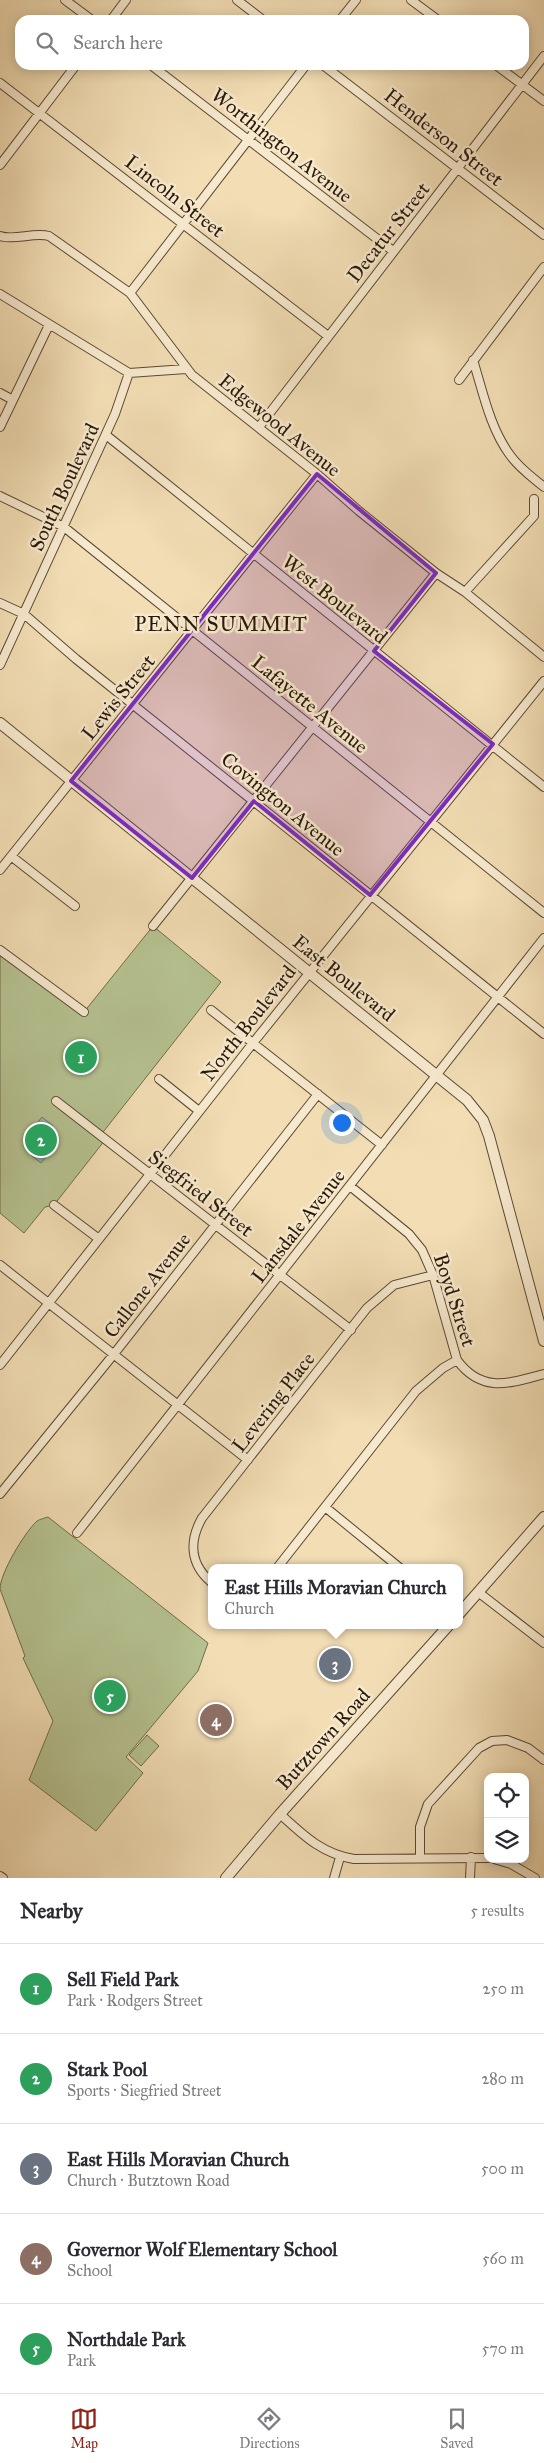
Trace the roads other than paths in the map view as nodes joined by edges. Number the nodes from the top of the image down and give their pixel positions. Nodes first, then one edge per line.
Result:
1 (65, 0) edge
2 (126, 0) edge
3 (237, 0) edge
4 (356, 0) edge
5 (411, 0) edge
6 (85, 15) edge
7 (115, 15) edge
8 (256, 15) edge
9 (344, 15) edge
10 (431, 15) edge
11 (544, 56) edge
12 (72, 70) edge
13 (157, 70) edge
14 (302, 70) edge
15 (330, 70) edge
16 (502, 70) edge
17 (0, 83) edge
18 (522, 85) junction
19 (544, 102) edge
20 (40, 113) junction
21 (248, 140) junction
22 (0, 165) edge
23 (458, 168) junction
24 (184, 223) junction
25 (0, 236) edge
26 (544, 236) edge
27 (393, 251) junction
28 (544, 267) edge
29 (130, 293) junction
30 (0, 294) edge
31 (49, 324) junction
32 (328, 336) junction
33 (473, 360) junction
34 (186, 369) junction
35 (128, 373) junction
36 (459, 380) dead end
37 (0, 393) edge
38 (13, 400) junction
39 (0, 428) edge
40 (259, 428) junction
41 (106, 435) junction
42 (317, 474) junction
43 (544, 487) edge
44 (0, 496) edge
45 (534, 499) dead end
46 (64, 527) junction
47 (254, 554) junction
48 (436, 574) junction
49 (464, 592) junction
50 (0, 602) edge
51 (24, 614) junction
52 (193, 630) junction
53 (374, 651) junction
54 (544, 657) edge
55 (0, 665) edge
56 (544, 681) edge
57 (133, 704) junction
58 (0, 724) edge
59 (313, 728) junction
60 (492, 744) junction
61 (71, 780) junction
62 (544, 787) edge
63 (254, 801) junction
64 (429, 822) junction
65 (11, 856) junction
66 (0, 870) edge
67 (192, 878) junction
68 (370, 895) junction
69 (74, 906) dead end
70 (544, 913) edge
71 (153, 926) dead end
72 (544, 938) edge
73 (0, 950) edge
74 (309, 972) junction
75 (499, 996) junction
76 (211, 1010) dead end
77 (84, 1012) dead end
78 (544, 1034) edge
79 (253, 1043) junction
80 (436, 1074) junction
81 (159, 1079) dead end
82 (318, 1094) junction
83 (56, 1101) dead end
84 (199, 1111) junction
85 (382, 1145) junction
86 (149, 1174) junction
87 (350, 1186) junction
88 (54, 1205) dead end
89 (216, 1224) junction
90 (99, 1239) junction
91 (0, 1265) edge
92 (281, 1276) junction
93 (433, 1276) junction
94 (49, 1302) junction
95 (350, 1330) junction
96 (544, 1341) edge
97 (114, 1354) junction
98 (458, 1360) junction
99 (0, 1365) edge
100 (544, 1374) edge
101 (178, 1405) junction
102 (248, 1460) junction
103 (0, 1494) edge
104 (325, 1507) junction
105 (544, 1517) edge
106 (77, 1533) dead end
107 (280, 1564) edge
108 (395, 1564) edge
109 (208, 1578) edge
110 (478, 1592) junction
111 (463, 1609) edge
112 (445, 1629) edge
113 (544, 1643) edge
114 (544, 1760) edge
115 (280, 1814) junction
116 (340, 1857) junction
117 (420, 1857) junction
118 (471, 1857) junction
119 (484, 1858) edge
120 (508, 1863) edge
121 (226, 1878) edge
122 (334, 1878) edge
123 (470, 1878) edge
124 (535, 1878) edge

1 - 6 street
2 - 7 street
3 - 8 street
4 - 9 street
5 - 10 street
11 - 18 street, Decatur Street
12 - 20 street
13 - 21 street, Worthington Avenue
14 - 21 street
15 - 23 street, Henderson Street
16 - 18 street
17 - 20 street, Lincoln Street
18 - 19 street
18 - 23 street, Decatur Street
20 - 22 street
20 - 24 street, Lincoln Street
21 - 24 street
21 - 27 street, Worthington Avenue
23 - 26 street, Henderson Street
23 - 27 street, Decatur Street
24 - 29 street
24 - 32 street, Lincoln Street
25 - 29 street, Edgewood Avenue
27 - 32 street, Decatur Street
28 - 33 street
29 - 34 street, Edgewood Avenue
30 - 31 street
31 - 35 street
31 - 38 street
32 - 40 street, Decatur Street
33 - 36 street
33 - 43 street
34 - 35 street
34 - 40 street, Edgewood Avenue
35 - 41 street, South Boulevard
37 - 38 street
38 - 39 street
40 - 42 street, Edgewood Avenue
41 - 46 street, South Boulevard
41 - 47 street, West Boulevard
42 - 47 street, Lewis Street
42 - 48 street, Edgewood Avenue
44 - 46 street, Lafayette Avenue
45 - 49 street
46 - 51 street, South Boulevard
46 - 52 street, Lafayette Avenue
47 - 52 street, Lewis Street
47 - 53 street, West Boulevard
48 - 49 street, Edgewood Avenue
48 - 53 street
49 - 54 street, Edgewood Avenue
50 - 51 street, Covington Avenue
51 - 55 street, South Boulevard
51 - 57 street, Covington Avenue
52 - 57 street, Lewis Street
52 - 59 street, Lafayette Avenue
53 - 59 street
53 - 60 street, West Boulevard
56 - 60 street, North Boulevard
57 - 61 street, Lewis Street
57 - 63 street, Covington Avenue
58 - 61 street, East Boulevard
59 - 63 street
59 - 64 street, Lafayette Avenue
60 - 62 street, West Boulevard
60 - 64 street, North Boulevard
61 - 65 street, Lewis Street
61 - 67 street, East Boulevard
63 - 67 street
63 - 68 street, Covington Avenue
64 - 68 street, North Boulevard
64 - 70 street, Lafayette Avenue
65 - 66 street, Lewis Street
65 - 69 street
67 - 71 street
67 - 74 street, East Boulevard
68 - 74 street, North Boulevard
68 - 75 street, Covington Avenue
72 - 75 street, Lansdale Avenue
73 - 77 street
74 - 79 street, North Boulevard
74 - 80 street, East Boulevard
75 - 78 street, Covington Avenue
75 - 80 street, Lansdale Avenue
76 - 79 street
79 - 82 street
79 - 84 street, North Boulevard
80 - 85 street, Lansdale Avenue
80 - 96 street, East Boulevard
81 - 84 street
82 - 85 street
82 - 89 street, Callone Avenue
83 - 86 street, Siegfried Street
84 - 86 street, North Boulevard
85 - 87 street, Lansdale Avenue
86 - 89 street, Siegfried Street
86 - 90 street, North Boulevard
87 - 92 street, Lansdale Avenue
87 - 93 street, Boyd Street
88 - 90 street
89 - 92 street, Siegfried Street
89 - 97 street, Callone Avenue
90 - 94 street, North Boulevard
91 - 94 street
92 - 95 street, Siegfried Street
92 - 101 street, Lansdale Avenue
93 - 95 street, Levering Place
93 - 98 street, Boyd Street
94 - 97 street
94 - 99 street, North Boulevard
95 - 102 street, Levering Place
97 - 101 street
97 - 103 street, Callone Avenue
98 - 100 street, Boyd Street
98 - 104 street
101 - 102 street
101 - 106 street, Lansdale Avenue
102 - 109 street, Levering Place
104 - 107 street
104 - 108 street
105 - 110 street
110 - 111 street
110 - 113 street
112 - 115 street, Butztown Road
114 - 117 street
115 - 116 street
115 - 121 street, Butztown Road
116 - 117 street
116 - 122 street
117 - 118 street
118 - 119 street
118 - 123 street
120 - 124 street

